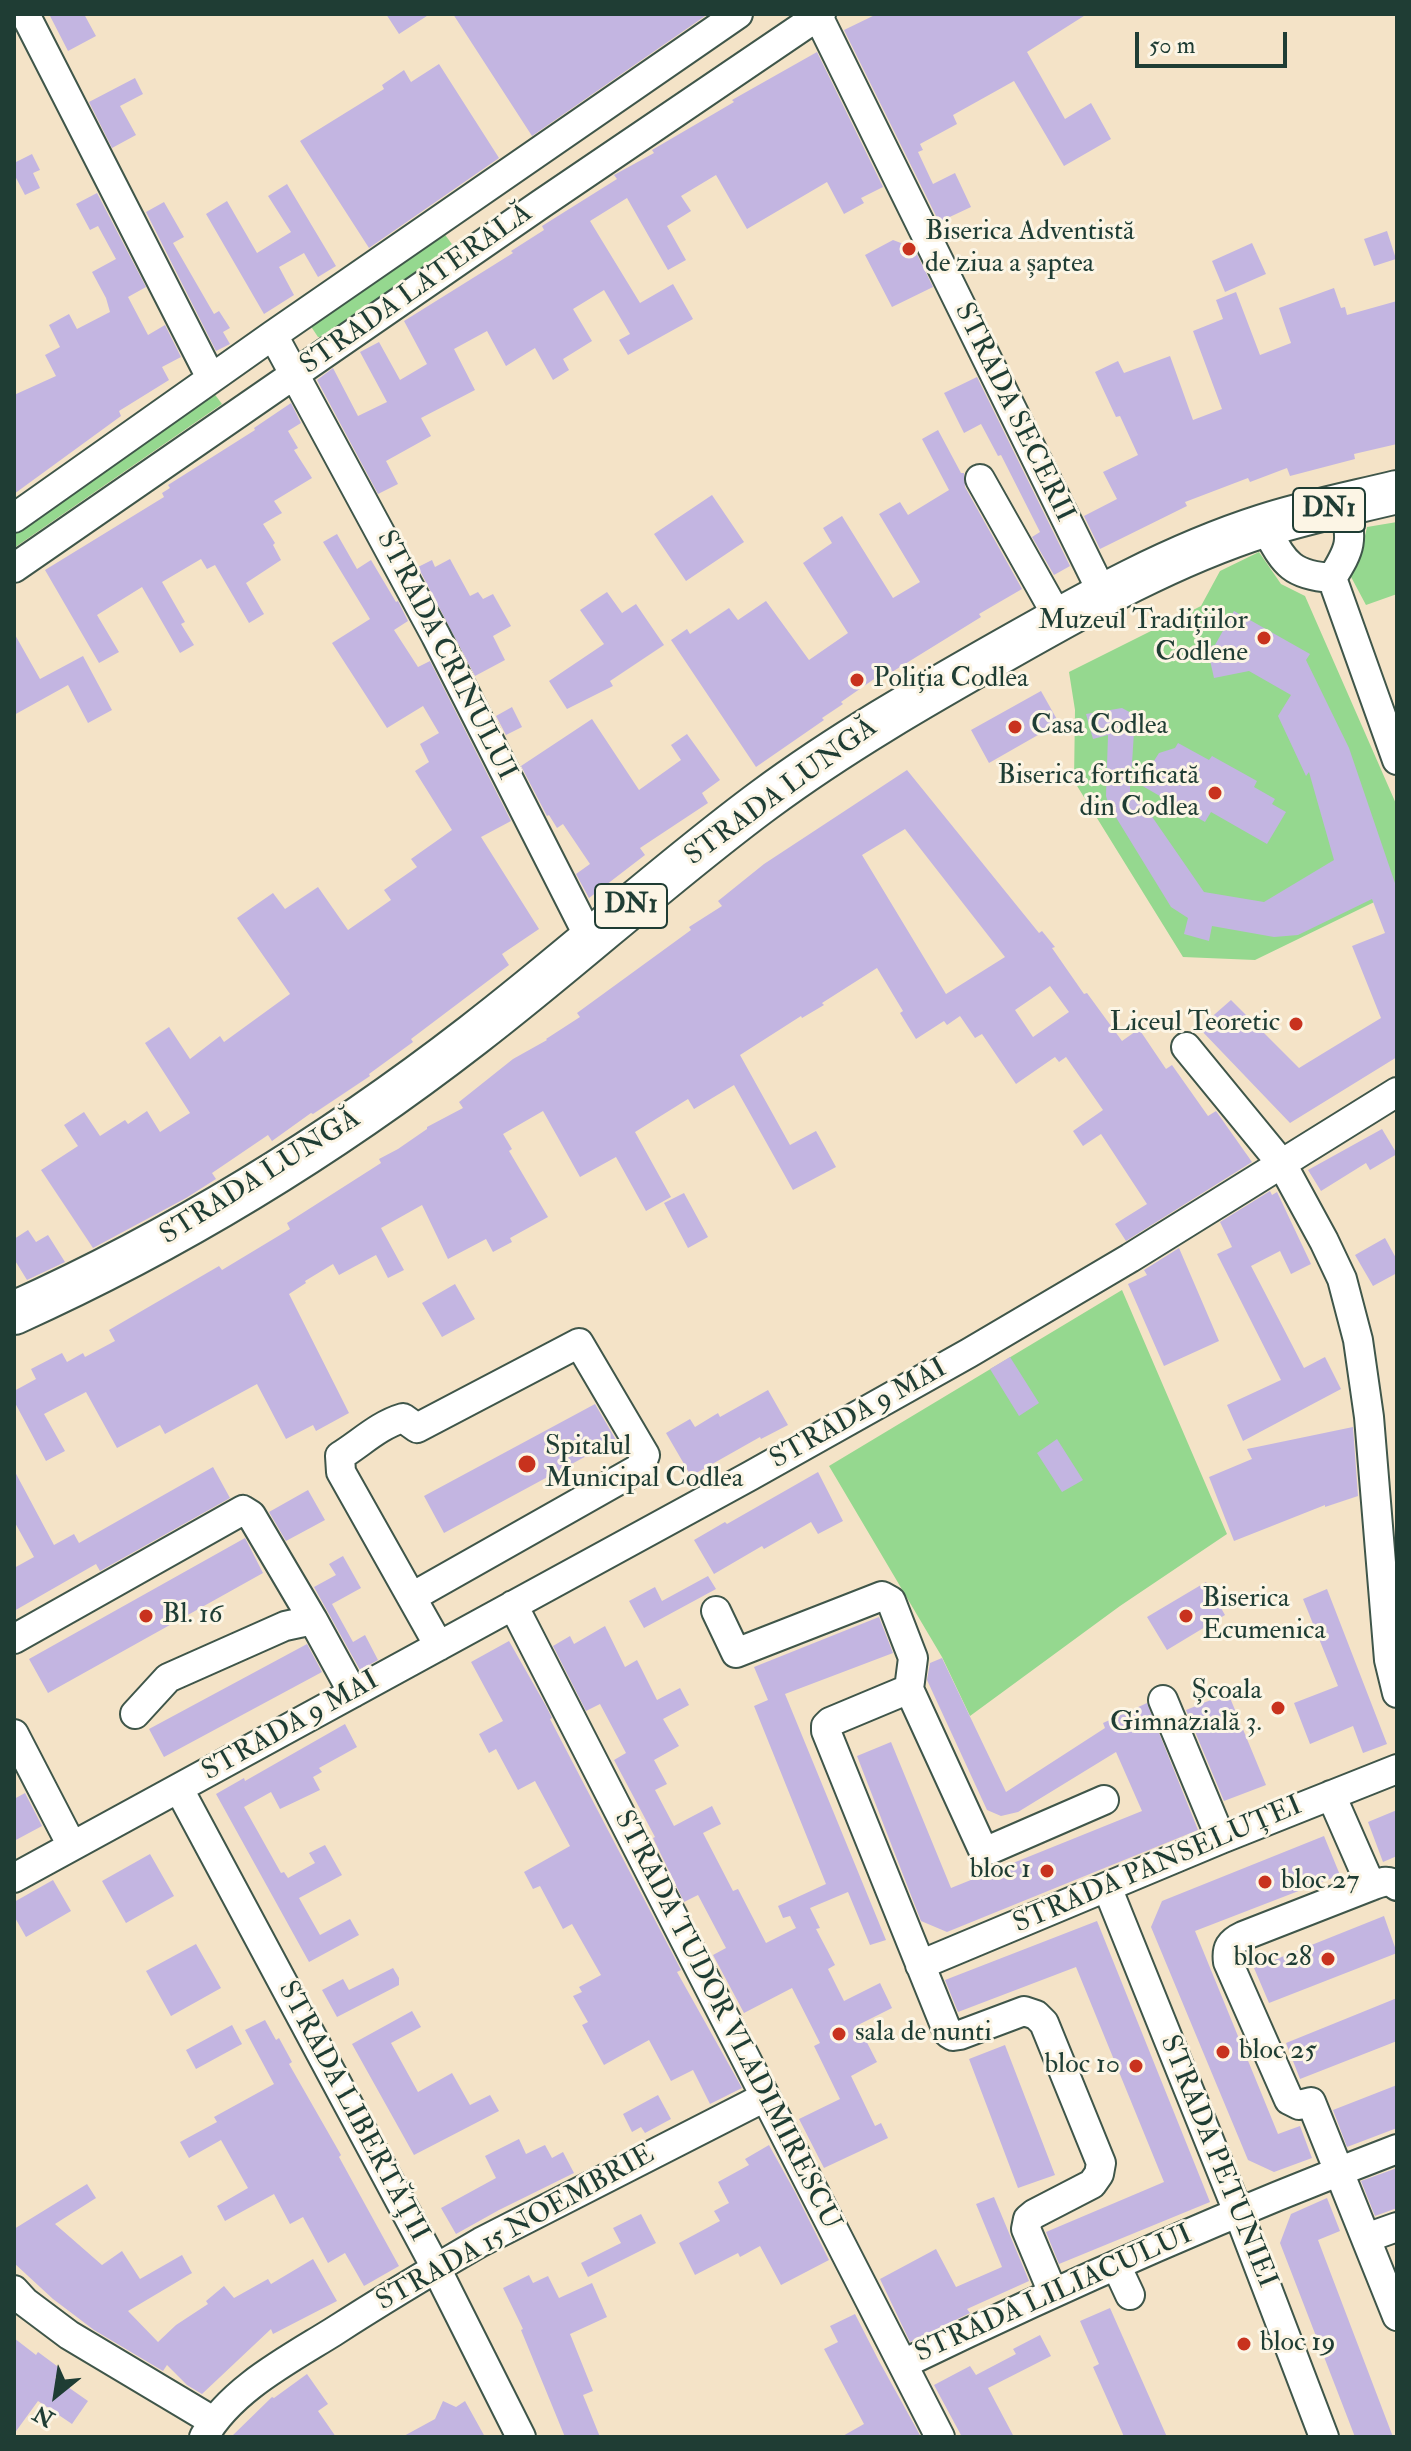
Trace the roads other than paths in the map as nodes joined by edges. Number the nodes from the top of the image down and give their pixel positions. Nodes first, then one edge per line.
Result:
1 (25, 14) edge
2 (738, 14) edge
3 (819, 15) edge
4 (273, 335) junction
5 (296, 374) junction
6 (211, 378) junction
7 (980, 479) dead end
8 (1397, 492) edge
9 (1344, 506) junction
10 (14, 518) edge
11 (1264, 526) junction
12 (14, 568) edge
13 (1332, 578) junction
14 (1103, 594) junction
15 (1059, 619) junction
16 (1397, 760) edge
17 (590, 939) junction
18 (1186, 1047) dead end
19 (1397, 1092) edge
20 (1282, 1164) junction
21 (14, 1313) edge
22 (412, 1597) junction
23 (513, 1605) junction
24 (716, 1611) dead end
25 (313, 1620) junction
26 (14, 1639) edge
27 (439, 1646) junction
28 (909, 1689) junction
29 (353, 1693) junction
30 (1397, 1693) edge
31 (1163, 1700) dead end
32 (135, 1714) dead end
33 (17, 1747) edge
34 (1397, 1769) edge
35 (179, 1789) junction
36 (1331, 1795) junction
37 (1104, 1800) dead end
38 (1221, 1839) junction
39 (72, 1846) junction
40 (14, 1878) edge
41 (1384, 1886) edge
42 (1107, 1887) junction
43 (920, 1965) junction
44 (765, 2097) junction
45 (1397, 2149) edge
46 (1339, 2171) junction
47 (1238, 2212) junction
48 (1397, 2227) edge
49 (1366, 2238) junction
50 (1116, 2265) junction
51 (436, 2268) junction
52 (14, 2290) edge
53 (1053, 2293) junction
54 (1130, 2295) dead end
55 (1397, 2316) edge
56 (903, 2364) junction
57 (209, 2429) edge
58 (521, 2437) edge
59 (940, 2437) edge
60 (1324, 2437) edge

1 - 6 street
2 - 4 street, STRADA LATERALĂ
3 - 5 street, STRADA LATERALĂ
3 - 14 street, STRADA SECERII
4 - 5 street, STRADA CRINULUI
4 - 6 street, STRADA LATERALĂ
5 - 12 street, STRADA LATERALĂ
5 - 17 street, STRADA CRINULUI
6 - 10 street, STRADA LATERALĂ
7 - 15 street
8 - 9 highway, STRADA LUNGĂ / DN1
9 - 11 highway, STRADA LUNGĂ / DN1
9 - 13 street
11 - 13 street
11 - 14 highway, STRADA LUNGĂ / DN1
13 - 16 street
14 - 15 highway, STRADA LUNGĂ / DN1
15 - 17 highway, STRADA LUNGĂ / DN1
17 - 21 highway, STRADA LUNGĂ / DN1
18 - 20 street
19 - 20 street, STRADA 9 MAI
20 - 23 street, STRADA 9 MAI
20 - 30 street
22 - 22 street
22 - 27 street
23 - 27 street, STRADA 9 MAI
23 - 44 street, STRADA TUDOR VLADIMIRESCU
24 - 28 street
25 - 26 street
25 - 29 street
25 - 32 street
27 - 29 street, STRADA 9 MAI
28 - 37 street
28 - 43 street
29 - 35 street, STRADA 9 MAI
31 - 38 street
33 - 39 street
34 - 36 street, STRADA PANSELUȚEI
35 - 39 street, STRADA 9 MAI
35 - 51 street, STRADA LIBERTĂȚII
36 - 38 street, STRADA PANSELUȚEI
36 - 41 street
38 - 42 street, STRADA PANSELUȚEI
39 - 40 street, STRADA 9 MAI
41 - 46 street
42 - 43 street, STRADA PANSELUȚEI
42 - 47 street, STRADA PETUNIEI
43 - 53 street
44 - 51 street, STRADA 15 NOEMBRIE
44 - 56 street, STRADA TUDOR VLADIMIRESCU
45 - 46 street, STRADA LILIACULUI
46 - 47 street, STRADA LILIACULUI
46 - 49 street
47 - 50 street, STRADA LILIACULUI
47 - 60 street, STRADA PETUNIEI
48 - 49 street
49 - 55 street
50 - 53 street, STRADA LILIACULUI
50 - 54 street
51 - 57 street, STRADA 15 NOEMBRIE
51 - 58 street, STRADA LIBERTĂȚII
52 - 57 street
53 - 56 street, STRADA LILIACULUI
56 - 59 street, STRADA TUDOR VLADIMIRESCU

